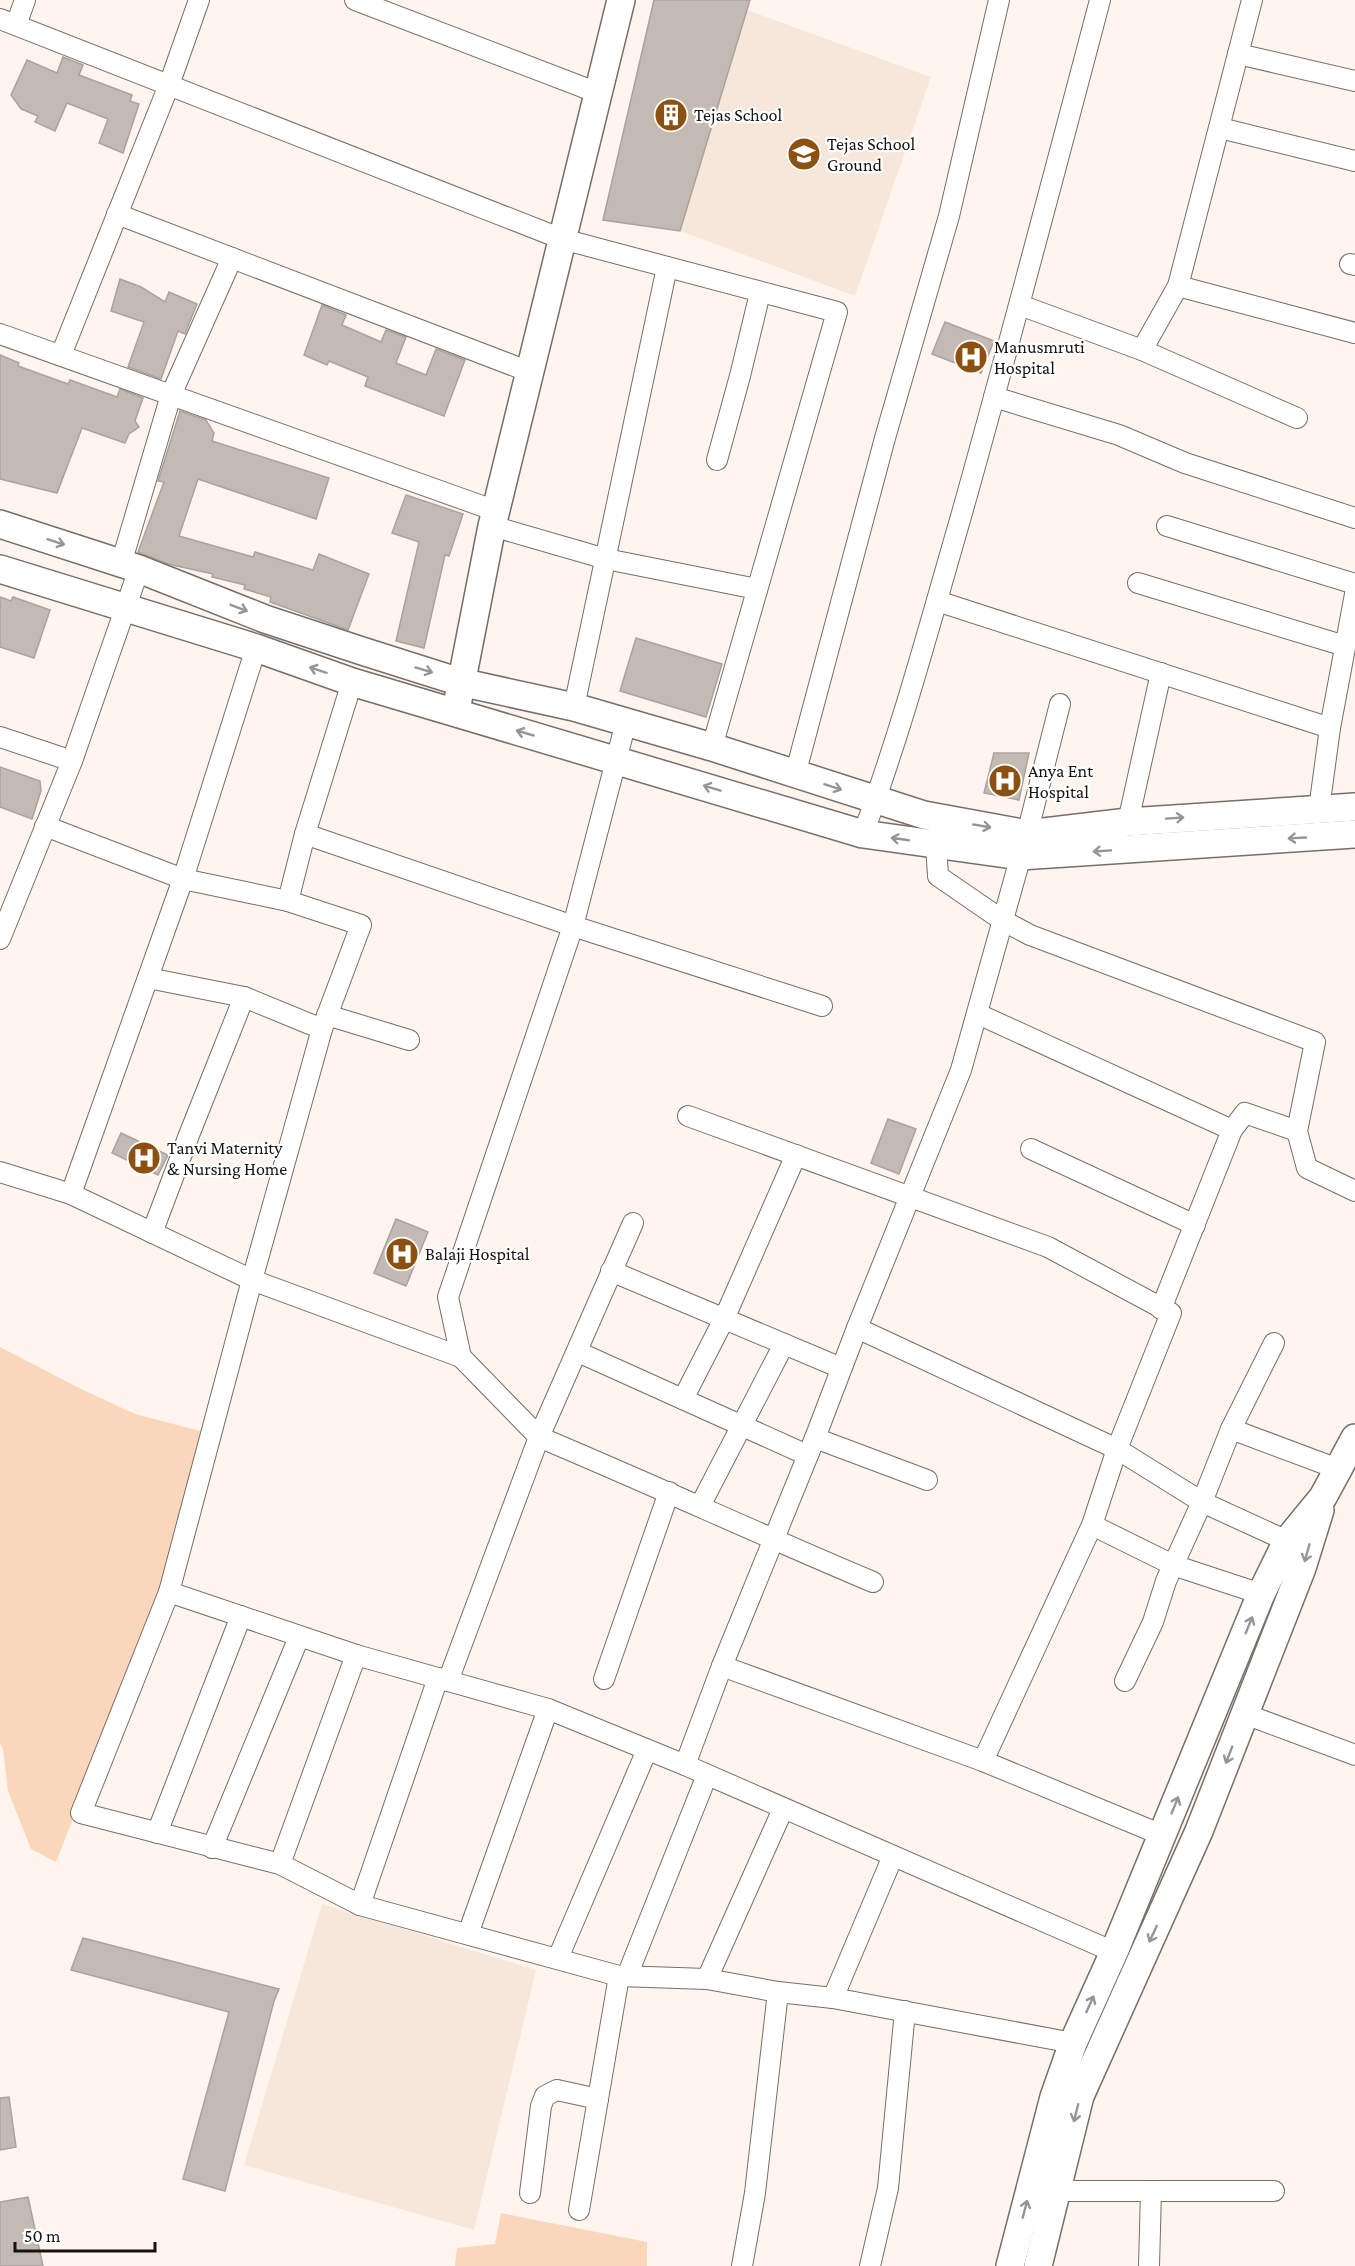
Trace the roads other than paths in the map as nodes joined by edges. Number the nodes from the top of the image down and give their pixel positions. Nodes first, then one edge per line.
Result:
1 (25, 0) edge
2 (199, 0) edge
3 (355, 0) edge
4 (621, 0) edge
5 (999, 0) edge
6 (1100, 0) edge
7 (1252, 0) edge
8 (8, 22) edge
9 (1238, 54) junction
10 (1355, 81) edge
11 (169, 85) junction
12 (598, 93) junction
13 (1220, 128) junction
14 (1355, 161) edge
15 (117, 214) junction
16 (562, 239) junction
17 (232, 258) junction
18 (667, 267) junction
19 (1178, 286) junction
20 (760, 293) junction
21 (1020, 305) junction
22 (0, 333) edge
23 (1355, 333) edge
24 (1142, 350) junction
25 (61, 355) junction
26 (530, 372) junction
27 (171, 395) junction
28 (994, 397) junction
29 (1297, 418) dead end
30 (717, 460) dead end
31 (1355, 518) edge
32 (494, 519) junction
33 (0, 524) edge
34 (1167, 526) dead end
35 (606, 559) junction
36 (130, 567) junction
37 (0, 569) edge
38 (1138, 583) dead end
39 (1355, 584) edge
40 (758, 589) junction
41 (1355, 594) edge
42 (937, 601) junction
43 (125, 608) junction
44 (1345, 646) junction
45 (256, 648) junction
46 (1161, 673) junction
47 (352, 682) junction
48 (460, 682) junction
49 (1060, 704) dead end
50 (574, 707) junction
51 (456, 714) junction
52 (626, 722) junction
53 (1330, 728) junction
54 (0, 737) edge
55 (712, 747) junction
56 (616, 760) junction
57 (72, 761) junction
58 (795, 775) junction
59 (875, 801) junction
60 (1355, 807) edge
61 (1319, 809) junction
62 (940, 818) junction
63 (1128, 822) junction
64 (45, 826) junction
65 (305, 834) junction
66 (863, 834) junction
67 (1355, 834) edge
68 (936, 844) junction
69 (1024, 845) junction
70 (183, 879) junction
71 (288, 902) junction
72 (1002, 920) junction
73 (573, 926) junction
74 (0, 939) edge
75 (148, 978) junction
76 (244, 997) junction
77 (822, 1006) dead end
78 (978, 1014) junction
79 (324, 1022) junction
80 (409, 1040) dead end
81 (688, 1116) dead end
82 (1232, 1130) junction
83 (1297, 1131) junction
84 (1030, 1149) dead end
85 (796, 1155) junction
86 (0, 1172) edge
87 (1355, 1191) edge
88 (71, 1194) junction
89 (910, 1197) junction
90 (633, 1223) dead end
91 (1195, 1225) junction
92 (152, 1233) junction
93 (611, 1271) junction
94 (252, 1280) junction
95 (1161, 1309) junction
96 (724, 1318) junction
97 (857, 1328) junction
98 (1274, 1343) dead end
99 (784, 1344) junction
100 (578, 1352) junction
101 (461, 1357) junction
102 (841, 1368) junction
103 (683, 1399) junction
104 (743, 1426) junction
105 (1231, 1429) junction
106 (539, 1437) junction
107 (1355, 1438) edge
108 (811, 1446) junction
109 (1117, 1449) junction
110 (1338, 1470) junction
111 (927, 1480) dead end
112 (669, 1492) junction
113 (1323, 1497) junction
114 (1202, 1502) junction
115 (700, 1506) junction
116 (1092, 1525) junction
117 (773, 1540) junction
118 (1287, 1541) junction
119 (1173, 1565) junction
120 (873, 1582) dead end
121 (169, 1592) junction
122 (1261, 1594) junction
123 (241, 1616) junction
124 (299, 1637) junction
125 (356, 1655) junction
126 (722, 1666) junction
127 (604, 1678) dead end
128 (443, 1680) junction
129 (1125, 1681) dead end
130 (548, 1709) junction
131 (1245, 1714) junction
132 (647, 1750) junction
133 (1355, 1755) edge
134 (983, 1761) junction
135 (685, 1765) junction
136 (707, 1775) junction
137 (783, 1809) junction
138 (157, 1833) junction
139 (1162, 1835) junction
140 (212, 1848) junction
141 (893, 1856) junction
142 (280, 1864) junction
143 (360, 1905) junction
144 (468, 1934) junction
145 (1114, 1952) junction
146 (558, 1958) junction
147 (623, 1976) junction
148 (706, 1979) junction
149 (778, 1992) junction
150 (833, 1998) junction
151 (904, 2011) junction
152 (1073, 2043) junction
153 (598, 2099) junction
154 (1057, 2191) junction
155 (1151, 2191) junction
156 (1274, 2191) dead end
157 (530, 2193) dead end
158 (579, 2210) dead end
159 (742, 2266) edge
160 (870, 2266) edge
161 (1010, 2266) edge
162 (1038, 2266) edge
163 (1149, 2266) edge

1 - 8 street
2 - 11 street
3 - 12 street
4 - 12 main road
5 - 58 street
6 - 21 street
7 - 9 street
8 - 11 street
9 - 10 street
9 - 13 street
11 - 15 street
11 - 16 street
12 - 16 main road
13 - 14 street
13 - 19 street
15 - 17 street
15 - 25 street
16 - 18 street
16 - 26 main road
17 - 26 street
17 - 27 street
18 - 20 street
18 - 35 street
19 - 23 street
19 - 24 street
20 - 30 street
20 - 40 street
21 - 24 street
21 - 28 street
22 - 25 street
24 - 29 street
25 - 27 street
26 - 32 main road
27 - 32 street
27 - 36 street
28 - 31 street
28 - 42 street
32 - 35 street
32 - 48 main road
33 -> 36 main road
34 - 39 street
35 - 40 street
35 - 50 street
36 - 43 street
36 -> 48 main road
37 - 43 main road
38 - 44 street
40 - 55 street
41 - 44 street
42 - 46 street
42 - 59 street
43 - 45 main road
43 - 57 street
44 - 53 street
47 -> 45 main road
45 - 70 street
46 - 53 street
46 - 63 street
47 - 51 main road
47 - 65 street
48 - 50 main road
48 - 51 main road
49 - 69 street
50 - 52 main road
56 -> 51 main road
52 - 55 main road
52 - 56 street
53 - 61 street
54 - 57 street
55 - 58 main road
66 -> 56 main road
56 - 73 street
57 - 64 street
58 -> 59 main road
59 - 62 main road
59 - 66 street
60 - 61 main road
63 -> 61 main road
62 - 68 street
62 -> 69 main road
63 - 69 main road
64 - 70 street
64 - 74 street
65 - 71 street
65 - 73 street
68 -> 66 main road
67 -> 69 main road
68 - 69 main road
68 - 72 street
69 - 72 street
70 - 71 street
70 - 75 street
71 - 79 street
72 - 78 street
72 - 83 street
73 - 77 street
73 - 101 street
75 - 76 street
75 - 88 street
76 - 79 street
76 - 92 street
78 - 82 street
78 - 89 street
79 - 80 street
79 - 94 street
81 - 85 street
82 - 83 street
82 - 91 street
83 - 87 street
84 - 91 street
85 - 89 street
85 - 96 street
86 - 88 street
88 - 92 street
89 - 95 street
89 - 97 street
90 - 93 street
91 - 95 street
92 - 94 street
93 - 96 street
93 - 100 street
94 - 101 street
94 - 121 street
95 - 109 street
96 - 99 street
96 - 103 street
97 - 102 street
97 - 109 street
98 - 105 street
99 - 102 street
99 - 104 street
100 - 103 street
100 - 106 street
101 - 106 street
102 - 108 street
103 - 104 street
104 - 108 street
104 - 115 street
105 - 110 street
105 - 114 street
106 - 112 street
106 - 128 street
107 - 110 main road
108 - 111 street
108 - 117 street
109 - 114 street
109 - 116 street
110 - 113 main road
112 - 115 street
112 - 127 street
113 - 118 main road
113 -> 131 main road
114 - 118 street
114 - 119 street
115 - 117 street
116 - 119 street
116 - 134 street
117 - 120 street
117 - 126 street
118 - 122 main road
119 - 122 street
119 - 129 street
121 - 123 street
121 - 138 street
139 -> 122 main road
123 - 124 street
123 - 138 street
124 - 125 street
124 - 140 street
125 - 128 street
125 - 142 street
126 - 134 street
126 - 135 street
128 - 130 street
128 - 143 street
130 - 132 street
130 - 144 street
131 - 133 street
131 -> 154 main road
132 - 135 street
132 - 146 street
134 - 139 street
135 - 136 street
136 - 137 street
136 - 147 street
137 - 141 street
137 - 148 street
138 - 140 street
139 - 145 main road
140 - 142 street
141 - 145 street
141 - 150 street
142 - 143 street
143 - 144 street
144 - 146 street
152 -> 145 main road
146 - 147 street
147 - 148 street
147 - 153 street
148 - 149 street
149 - 150 street
149 - 159 street
150 - 151 street
151 - 152 street
151 - 160 street
161 -> 152 main road
153 - 157 street
153 - 158 street
154 - 155 street
154 - 162 main road
155 - 156 street
155 - 163 street

